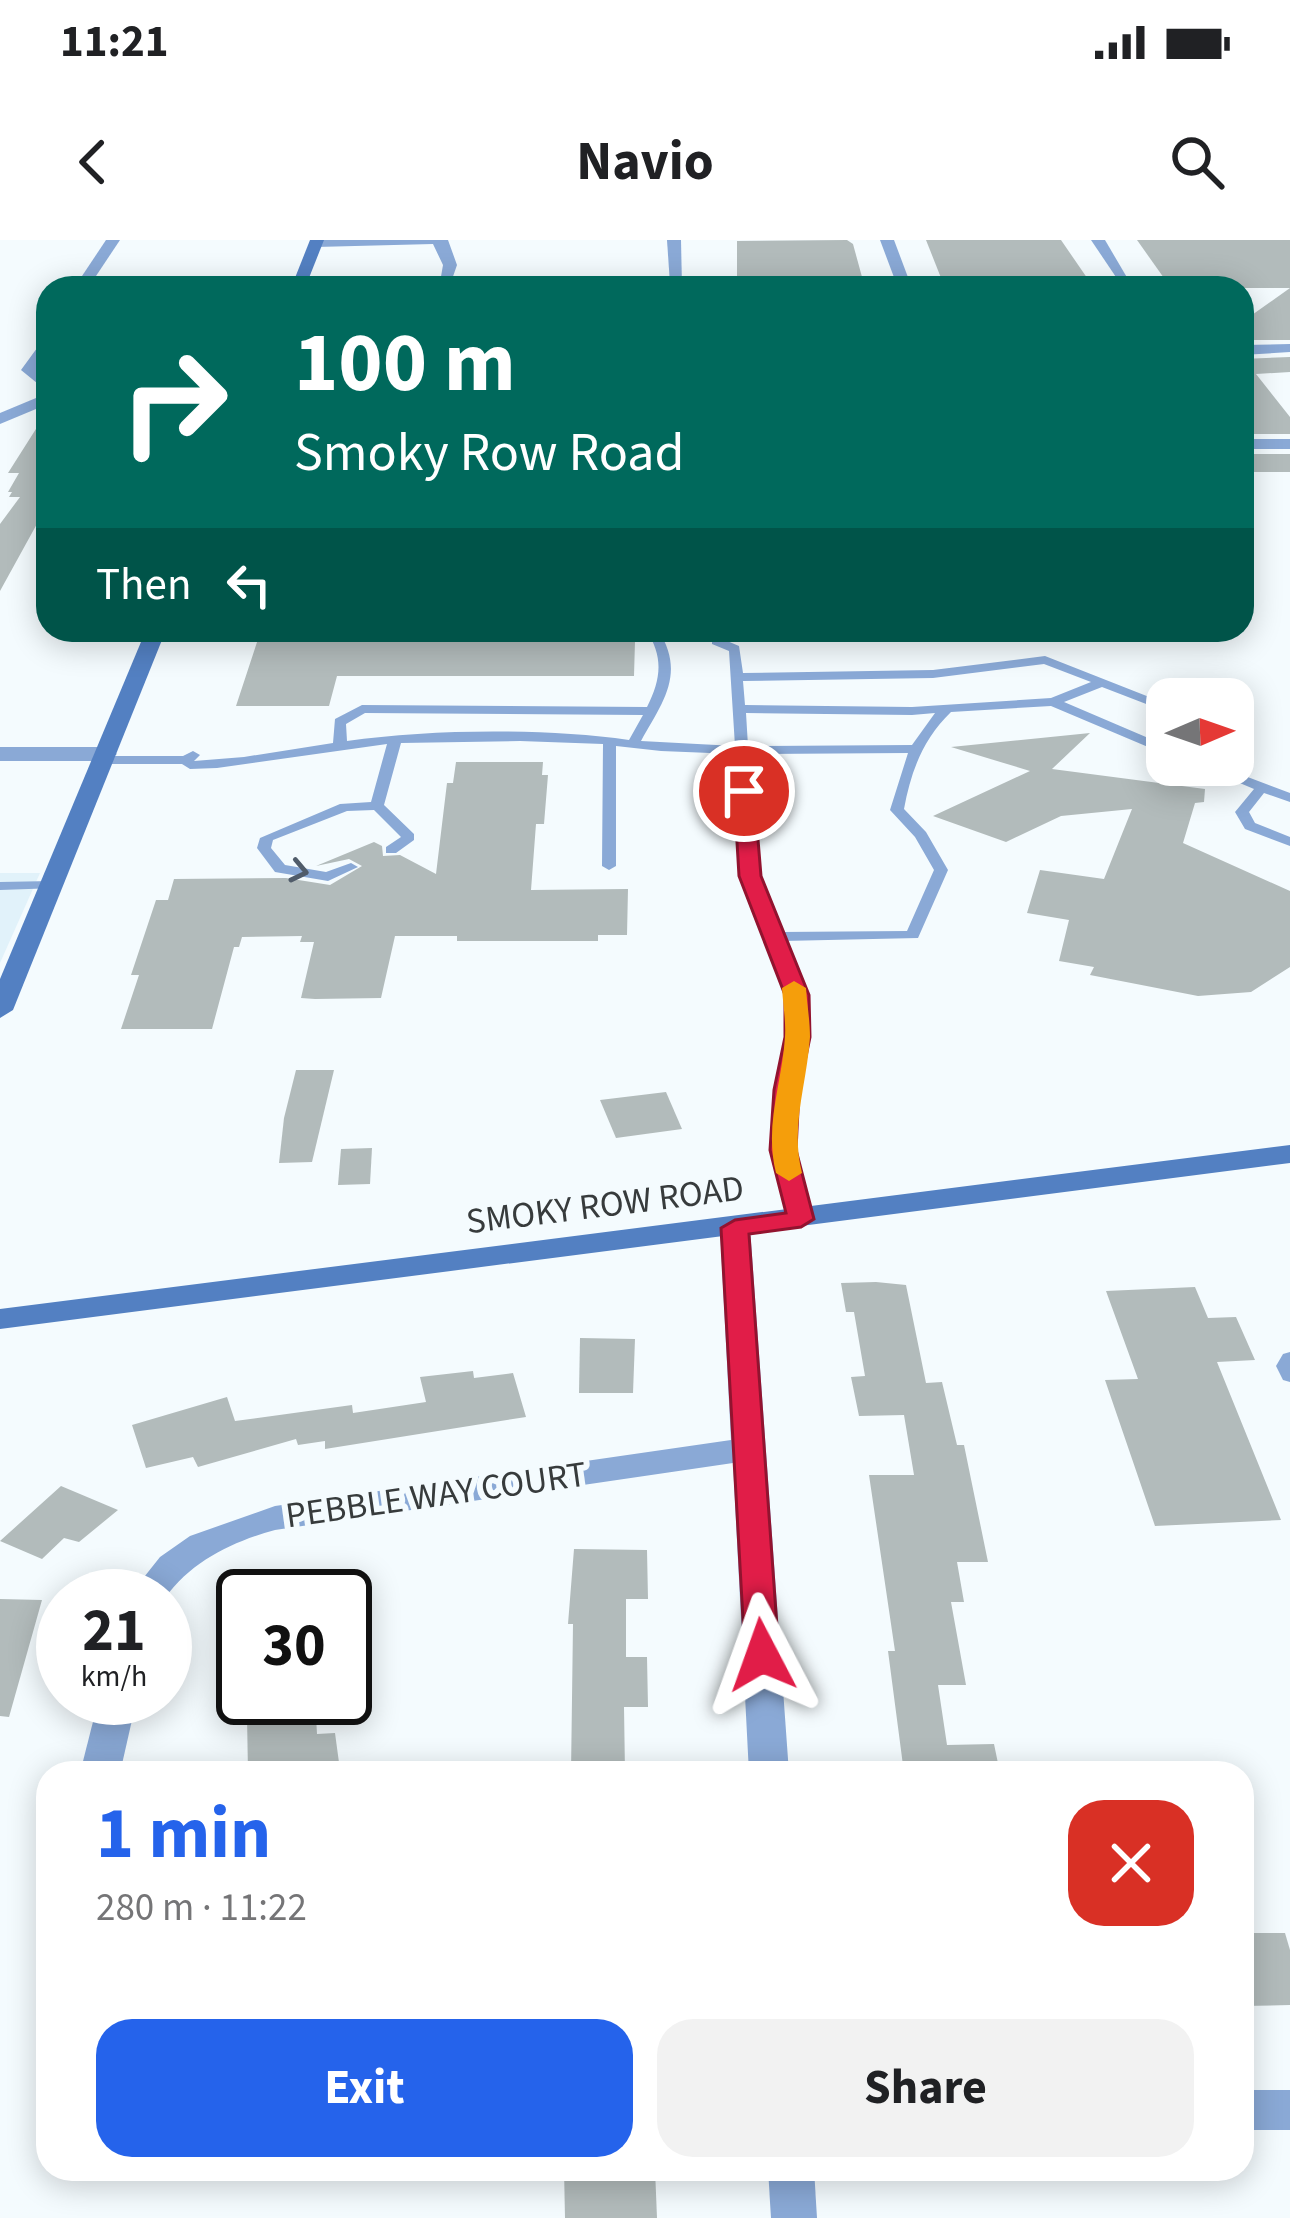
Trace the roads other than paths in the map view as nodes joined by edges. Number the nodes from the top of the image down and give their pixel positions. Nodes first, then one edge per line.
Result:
1 (113, 240) edge
2 (439, 240) edge
3 (674, 240) edge
4 (887, 240) edge
5 (1098, 240) edge
6 (317, 242) edge
7 (89, 276) edge
8 (303, 276) edge
9 (447, 276) edge
10 (676, 276) edge
11 (900, 276) edge
12 (1122, 276) edge
13 (1290, 348) edge
14 (1254, 350) edge
15 (36, 403) edge
16 (0, 418) edge
17 (1254, 444) edge
18 (1290, 444) edge
19 (151, 642) edge
20 (662, 642) edge
21 (718, 642) edge
22 (736, 677) junction
23 (1100, 683) junction
24 (1146, 700) edge
25 (1053, 702) junction
26 (739, 710) junction
27 (946, 710) junction
28 (651, 711) junction
29 (395, 740) junction
30 (610, 741) junction
31 (1146, 742) edge
32 (633, 744) junction
33 (340, 746) junction
34 (741, 749) junction
35 (918, 749) junction
36 (0, 754) edge
37 (102, 762) junction
38 (0, 772) edge
39 (1254, 784) edge
40 (1262, 787) junction
41 (1290, 798) edge
42 (377, 806) junction
43 (1290, 842) edge
44 (391, 850) dead end
45 (609, 866) dead end
46 (351, 867) dead end
47 (52, 885) junction
48 (0, 886) edge
49 (772, 937) junction
50 (0, 1010) edge
51 (1290, 1154) edge
52 (801, 1219) junction
53 (735, 1228) junction
54 (0, 1319) edge
55 (1290, 1358) edge
56 (1290, 1376) edge
57 (749, 1449) junction
58 (168, 1569) edge
59 (112, 1725) edge
60 (103, 1761) edge
61 (768, 1761) edge
62 (1254, 2110) edge
63 (1290, 2110) edge
64 (792, 2181) edge
65 (794, 2218) edge

1 - 7 street
2 - 6 street
2 - 9 street
3 - 10 street
4 - 11 street
5 - 12 street
6 - 8 main road
13 - 14 street
15 - 16 street
17 - 18 street
19 - 37 main road
20 - 28 lane
21 - 22 lane
22 - 23 lane
22 - 26 lane
23 - 24 lane
23 - 25 lane
25 - 27 lane
25 - 31 lane
26 - 27 lane
26 - 34 lane
27 - 35 lane
28 - 32 lane
28 - 33 lane
29 - 30 lane
29 - 33 lane
29 - 42 lane
30 - 32 lane
30 - 45 lane
32 - 34 lane
33 - 37 lane
34 - 35 lane
34 - 49 lane
35 - 49 lane
36 - 37 street
37 - 38 street
37 - 47 main road
39 - 40 lane
40 - 41 lane
40 - 43 lane
42 - 44 lane
42 -> 46 lane
47 - 48 lane
47 - 50 main road
49 - 52 lane
51 - 52 main road, SMOKY ROW ROAD
52 - 53 main road, SMOKY ROW ROAD
53 - 54 main road, SMOKY ROW ROAD
53 - 57 street
55 - 56 lane
57 - 58 street, PEBBLE WAY COURT
57 - 61 street
59 - 60 street
62 - 63 street
64 - 65 street

